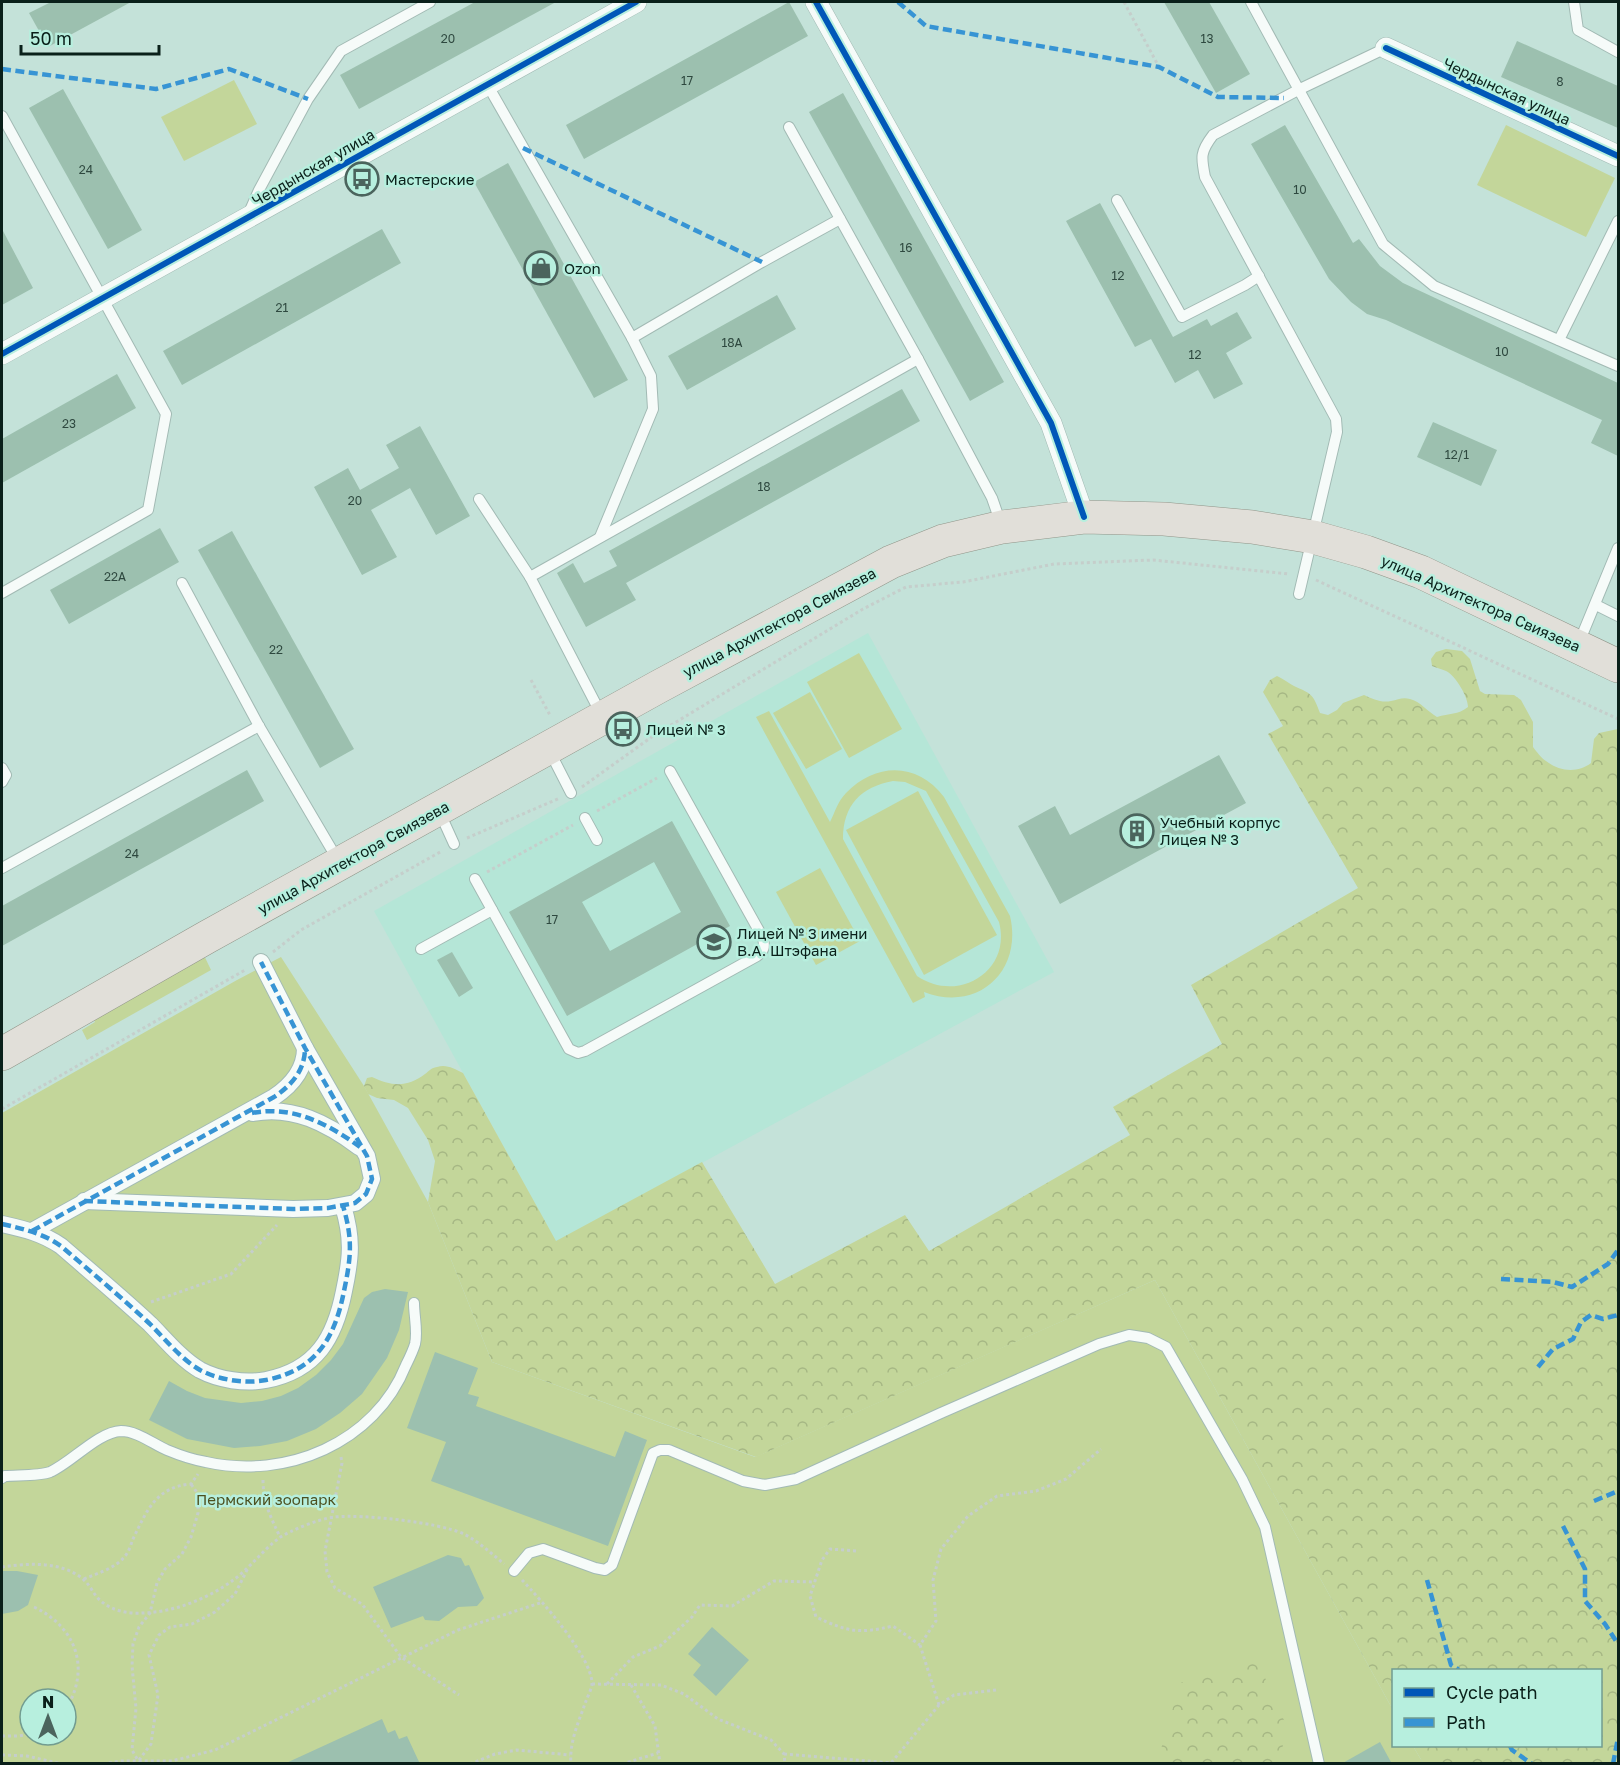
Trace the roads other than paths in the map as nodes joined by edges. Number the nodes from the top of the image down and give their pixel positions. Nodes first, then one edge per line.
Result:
1 (430, 2) edge
2 (636, 2) edge
3 (816, 2) edge
4 (1251, 2) edge
5 (1574, 2) edge
6 (1386, 48) joint
7 (1618, 52) edge
8 (487, 84) junction
9 (1300, 89) junction
10 (2, 116) edge
11 (789, 128) dead end
12 (1618, 156) edge
13 (1117, 200) dead end
14 (246, 219) junction
15 (840, 219) junction
16 (1618, 221) edge
17 (1259, 276) junction
18 (102, 298) junction
19 (632, 338) junction
20 (1559, 340) junction
21 (2, 354) edge
22 (918, 359) junction
23 (1618, 366) edge
24 (479, 499) dead end
25 (1084, 517) junction
26 (1002, 527) junction
27 (600, 537) junction
28 (1313, 537) junction
29 (1618, 548) edge
30 (530, 577) junction
31 (182, 584) dead end
32 (2, 594) edge
33 (1299, 594) dead end
34 (1596, 605) junction
35 (1618, 616) edge
36 (1578, 646) junction
37 (1618, 666) edge
38 (603, 719) junction
39 (259, 726) junction
40 (552, 738) junction
41 (2, 768) edge
42 (670, 771) dead end
43 (2, 782) edge
44 (571, 793) road end
45 (439, 811) junction
46 (585, 818) dead end
47 (597, 840) dead end
48 (454, 844) road end
49 (340, 865) junction
50 (2, 868) edge
51 (475, 879) dead end
52 (492, 910) junction
53 (421, 949) dead end
54 (261, 962) road end
55 (305, 1048) junction
56 (2, 1054) edge
57 (240, 1115) junction
58 (363, 1149) junction
59 (84, 1201) junction
60 (343, 1206) junction
61 (2, 1224) edge
62 (32, 1231) junction
63 (414, 1303) dead end
64 (2, 1478) edge
65 (514, 1571) road end
66 (1319, 1764) edge

1 - 14 lane
2 - 8 street, Чердынская улица
3 - 25 street
4 - 9 lane
5 - 7 lane
6 - 9 lane
6 - 12 street, Чердынская улица
8 - 14 street, Чердынская улица
8 - 19 lane
9 - 17 lane
9 - 20 lane
10 - 18 lane
11 - 15 lane
13 - 17 lane
14 - 18 street, Чердынская улица
15 - 19 lane
15 - 22 lane
16 - 20 lane
17 - 28 lane
18 - 21 street, Чердынская улица
18 - 32 lane
19 - 27 lane
20 - 23 lane
22 - 26 lane
22 - 27 lane
24 - 30 lane
25 - 26 main road, улица Архитектора Свиязева
25 - 28 main road, улица Архитектора Свиязева
26 - 38 main road, улица Архитектора Свиязева
27 - 30 lane
28 - 33 lane
28 - 36 main road, улица Архитектора Свиязева
29 - 34 lane
30 - 38 lane
31 - 39 lane
34 - 35 lane
34 - 36 lane
36 - 37 main road, улица Архитектора Свиязева
38 - 40 main road, улица Архитектора Свиязева
39 - 49 lane
39 - 50 lane
40 - 44 lane
40 - 45 main road, улица Архитектора Свиязева
41 - 43 lane
42 - 52 lane
45 - 48 lane
45 - 49 main road, улица Архитектора Свиязева
46 - 47 lane
49 - 56 main road, улица Архитектора Свиязева
51 - 52 lane
52 - 53 lane
54 - 55 street
55 - 57 street
55 - 58 street
57 - 58 street
57 - 59 street
58 - 60 street
59 - 60 street
59 - 62 street
60 - 62 street
61 - 62 street
63 - 64 lane
65 - 66 lane

